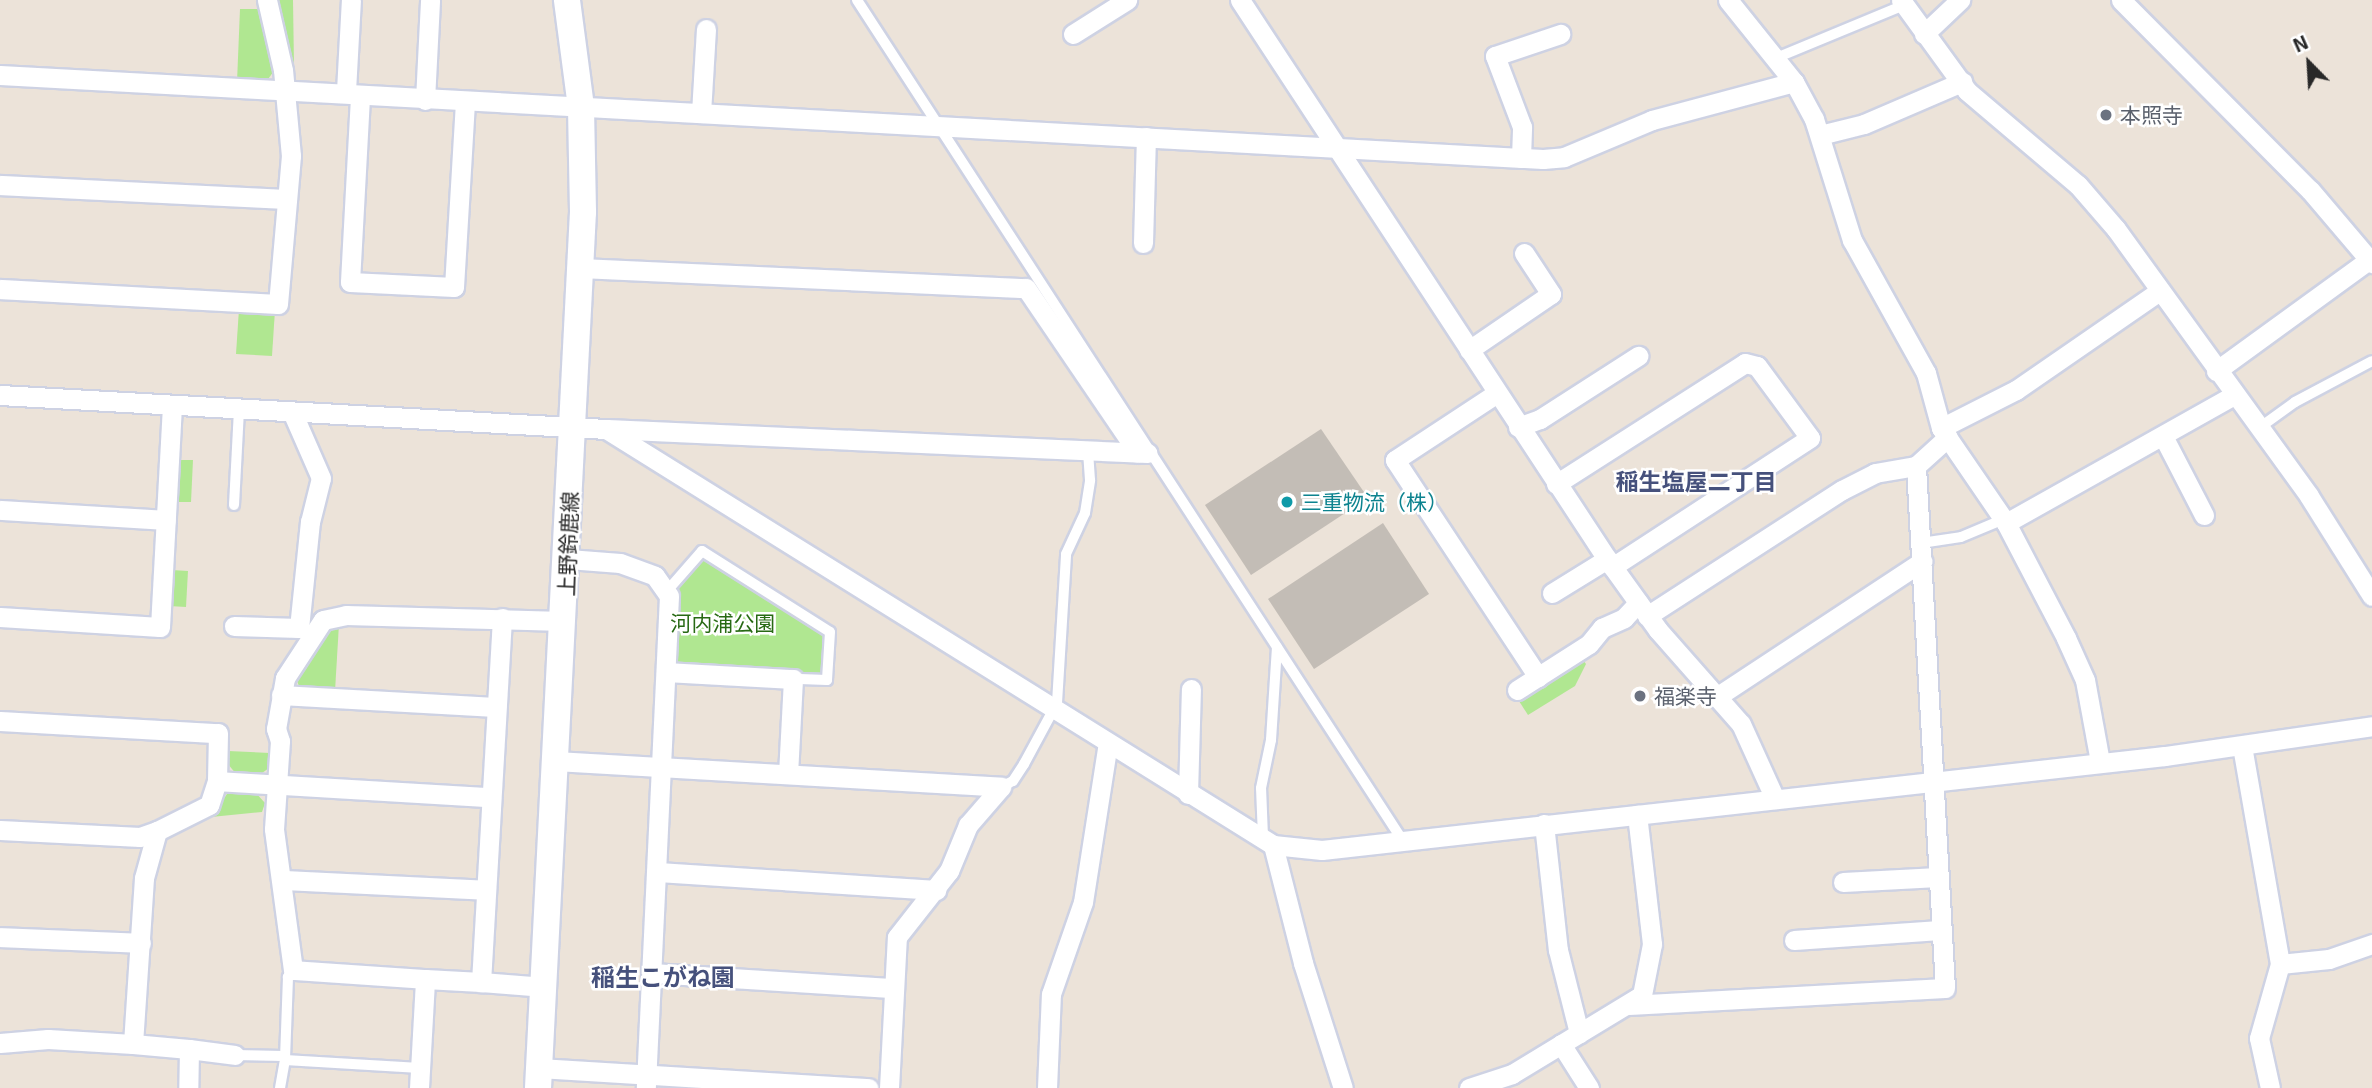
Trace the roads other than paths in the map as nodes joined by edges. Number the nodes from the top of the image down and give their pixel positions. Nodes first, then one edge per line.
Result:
1 (267, 0) edge
2 (351, 0) edge
3 (430, 0) edge
4 (567, 0) edge
5 (857, 0) edge
6 (1127, 0) edge
7 (1240, 0) edge
8 (1728, 0) edge
9 (1960, 0) edge
10 (2121, 0) edge
11 (1903, 2) edge
12 (706, 29) dead end
13 (1073, 34) dead end
14 (1560, 34) dead end
15 (1924, 34) junction
16 (1776, 58) junction
17 (0, 75) edge
18 (1794, 82) junction
19 (1962, 82) junction
20 (282, 93) junction
21 (353, 94) junction
22 (425, 100) junction
23 (465, 103) junction
24 (581, 107) junction
25 (701, 113) junction
26 (938, 125) junction
27 (1820, 135) junction
28 (1146, 137) junction
29 (1337, 147) junction
30 (1521, 158) junction
31 (0, 185) edge
32 (287, 199) junction
33 (1143, 243) dead end
34 (1524, 253) dead end
35 (2371, 261) edge
36 (580, 268) junction
37 (0, 289) edge
38 (2158, 292) junction
39 (1469, 350) junction
40 (1638, 356) dead end
41 (2372, 361) edge
42 (2216, 371) junction
43 (1497, 393) junction
44 (0, 395) edge
45 (2234, 395) junction
46 (172, 406) junction
47 (239, 410) junction
48 (293, 414) junction
49 (1518, 427) junction
50 (2259, 428) junction
51 (571, 429) junction
52 (606, 429) junction
53 (1945, 433) junction
54 (2163, 436) junction
55 (1088, 450) junction
56 (1145, 453) junction
57 (1916, 466) junction
58 (1556, 484) junction
59 (234, 506) dead end
60 (0, 510) edge
61 (2204, 515) dead end
62 (166, 520) junction
63 (2005, 521) junction
64 (1922, 552) junction
65 (568, 559) junction
66 (1609, 563) junction
67 (667, 591) junction
68 (1552, 593) dead end
69 (2372, 596) edge
70 (1643, 609) junction
71 (0, 617) edge
72 (502, 618) junction
73 (563, 621) junction
74 (234, 626) dead end
75 (1277, 647) junction
76 (666, 672) junction
77 (1538, 677) junction
78 (793, 679) junction
79 (1191, 689) dead end
80 (1517, 690) dead end
81 (281, 695) junction
82 (1718, 696) junction
83 (495, 707) junction
84 (1053, 711) junction
85 (0, 721) edge
86 (2372, 726) edge
87 (1108, 743) junction
88 (2242, 746) junction
89 (556, 761) junction
90 (2100, 762) junction
91 (661, 765) junction
92 (788, 774) junction
93 (1934, 780) junction
94 (217, 781) junction
95 (277, 787) junction
96 (1002, 787) junction
97 (1188, 794) junction
98 (489, 797) junction
99 (1775, 799) junction
100 (1637, 815) junction
101 (1544, 824) junction
102 (0, 830) edge
103 (157, 831) junction
104 (1403, 841) junction
105 (1269, 843) junction
106 (658, 872) junction
107 (1938, 877) junction
108 (284, 880) junction
109 (1843, 882) dead end
110 (485, 890) junction
111 (936, 890) junction
112 (1940, 930) junction
113 (0, 937) edge
114 (1794, 940) dead end
115 (141, 943) junction
116 (2372, 944) edge
117 (2280, 964) junction
118 (293, 970) junction
119 (652, 973) junction
120 (425, 979) junction
121 (481, 982) junction
122 (545, 987) junction
123 (891, 988) junction
124 (1629, 1005) junction
125 (1579, 1033) junction
126 (0, 1043) edge
127 (1561, 1044) junction
128 (133, 1045) junction
129 (189, 1049) junction
130 (235, 1055) joint
131 (284, 1058) junction
132 (420, 1068) junction
133 (539, 1078) edge
134 (647, 1081) edge
135 (783, 1085) edge
136 (188, 1088) edge
137 (280, 1088) edge
138 (419, 1088) edge
139 (868, 1088) edge
140 (888, 1088) edge
141 (1047, 1088) edge
142 (1343, 1088) edge
143 (1469, 1088) edge
144 (1589, 1088) edge
145 (2270, 1088) edge

1 - 20 street
2 - 21 street
3 - 22 street
4 - 24 main road, 上野鈴鹿線
5 - 26 lane
6 - 13 street
7 - 29 street
8 - 16 street
9 - 15 street
10 - 35 street
11 - 15 street
11 - 16 lane
12 - 25 street
14 - 30 street
15 - 19 street
16 - 18 street
17 - 20 street
18 - 27 street
18 - 30 street
19 - 27 street
19 - 38 street
20 - 21 street
20 - 32 street
21 - 22 street
21 - 23 street
22 - 23 street
23 - 24 street
24 - 25 street
24 - 36 main road, 上野鈴鹿線
25 - 26 street
26 - 28 street
26 - 56 lane
27 - 53 street
28 - 29 street
28 - 33 street
29 - 30 street
29 - 39 street
31 - 32 street
32 - 37 street
34 - 39 street
35 - 42 street
36 - 51 main road, 上野鈴鹿線
36 - 56 street
38 - 42 street
38 - 53 street
39 - 43 street
40 - 49 street
41 - 50 lane
42 - 45 street
43 - 49 street
43 - 77 street
44 - 46 street
45 - 50 street
45 - 54 street
46 - 47 street
46 - 62 street
47 - 48 street
47 - 59 lane
48 - 51 street
48 - 74 street
49 - 58 street
50 - 69 street
51 - 52 street
51 - 65 main road, 上野鈴鹿線
52 - 55 street
52 - 84 street
53 - 57 street
53 - 63 street
54 - 61 street
54 - 63 street
55 - 56 street
55 - 84 lane
56 - 75 lane
57 - 64 street
57 - 70 street
58 - 66 street
58 - 66 street
60 - 62 street
62 - 71 street
63 - 64 lane
63 - 90 street
64 - 82 street
64 - 93 street
65 - 67 street
65 - 73 main road, 上野鈴鹿線
66 - 68 street
66 - 70 street
67 - 76 street
67 - 78 lane
70 - 77 street
70 - 82 street
72 - 73 street
72 - 81 street
72 - 83 street
73 - 89 main road, 上野鈴鹿線
75 - 104 lane
75 - 105 lane
76 - 78 street
76 - 91 street
77 - 80 street
78 - 92 street
79 - 97 street
81 - 83 street
81 - 95 street
82 - 99 street
83 - 98 street
84 - 87 street
84 - 96 lane
85 - 94 street
86 - 88 street
87 - 97 street
87 - 141 street
88 - 90 street
88 - 117 street
89 - 91 street
89 - 122 main road, 上野鈴鹿線
90 - 93 street
91 - 92 street
91 - 106 street
92 - 96 street
93 - 99 street
93 - 107 street
94 - 95 street
94 - 103 street
95 - 98 street
95 - 108 street
96 - 111 street
97 - 105 street
98 - 110 street
99 - 100 street
100 - 101 street
100 - 124 street
101 - 104 street
101 - 125 street
102 - 103 street
103 - 115 street
104 - 105 street
105 - 142 street
106 - 111 street
106 - 119 street
107 - 109 street
107 - 112 street
108 - 110 street
108 - 118 street
110 - 121 street
111 - 123 street
112 - 114 street
112 - 124 street
113 - 115 street
115 - 128 street
116 - 117 street
117 - 145 street
118 - 120 street
118 - 131 lane
119 - 123 street
119 - 134 street
120 - 121 street
120 - 132 street
121 - 122 street
122 - 133 main road, 上野鈴鹿線
123 - 140 street
124 - 125 street
125 - 127 street
126 - 128 street
127 - 143 street
127 - 144 street
128 - 129 street
129 - 130 street
129 - 136 street
130 - 131 lane
131 - 132 lane
131 - 137 lane
132 - 138 street
133 - 134 street
134 - 135 street
135 - 139 street

